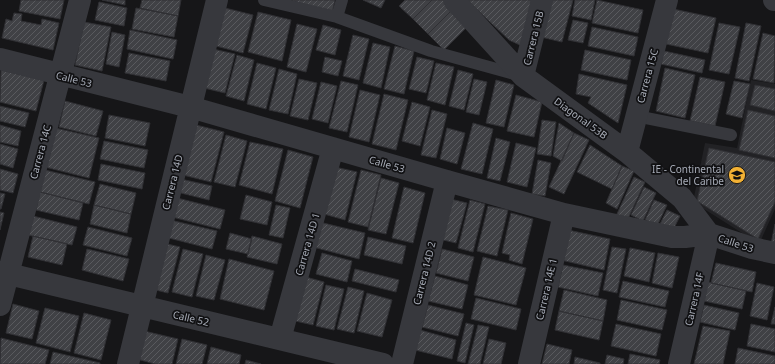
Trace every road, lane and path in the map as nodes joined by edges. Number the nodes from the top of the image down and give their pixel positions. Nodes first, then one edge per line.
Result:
1 (80, 0) edge
2 (217, 0) edge
3 (264, 0) edge
4 (342, 0) edge
5 (454, 0) edge
6 (542, 0) edge
7 (667, 0) edge
8 (337, 17) junction
9 (0, 59) edge
10 (61, 75) junction
11 (523, 76) junction
12 (190, 107) junction
13 (636, 116) junction
14 (731, 136) dead end
15 (333, 148) junction
16 (627, 152) junction
17 (447, 181) junction
18 (564, 214) junction
19 (709, 234) junction
20 (775, 253) edge
21 (4, 273) edge
22 (0, 305) edge
23 (141, 306) junction
24 (280, 339) junction
25 (128, 364) edge
26 (383, 364) edge
27 (402, 364) edge
28 (529, 364) edge
29 (679, 364) edge

1 - 10 street, Carrera 14C
2 - 12 street, Carrera 14D
3 - 8 lane
4 - 8 lane
5 - 11 street, Diagonal 53B
6 - 11 street, Carrera 15B
7 - 13 street, Carrera 15C
8 - 11 lane
9 - 10 street, Calle 53
10 - 12 street, Calle 53
10 - 21 street, Carrera 14C
11 - 16 street, Diagonal 53B
12 - 15 street, Calle 53
12 - 23 street, Carrera 14D
13 - 14 lane
13 - 16 street, Carrera 15C
15 - 17 street, Calle 53
15 - 24 street, Carrera 14D 1
16 - 19 street, Diagonal 53B
17 - 18 street, Calle 53
17 - 27 street, Carrera 14D 2
18 - 19 street, Calle 53
18 - 28 street, Carrera 14E 1
19 - 20 street, Calle 53
19 - 29 street, Carrera 14F
21 - 22 street, Carrera 14C
21 - 23 street, Calle 52
23 - 24 street, Calle 52
23 - 25 street, Carrera 14D
24 - 26 street, Calle 52

